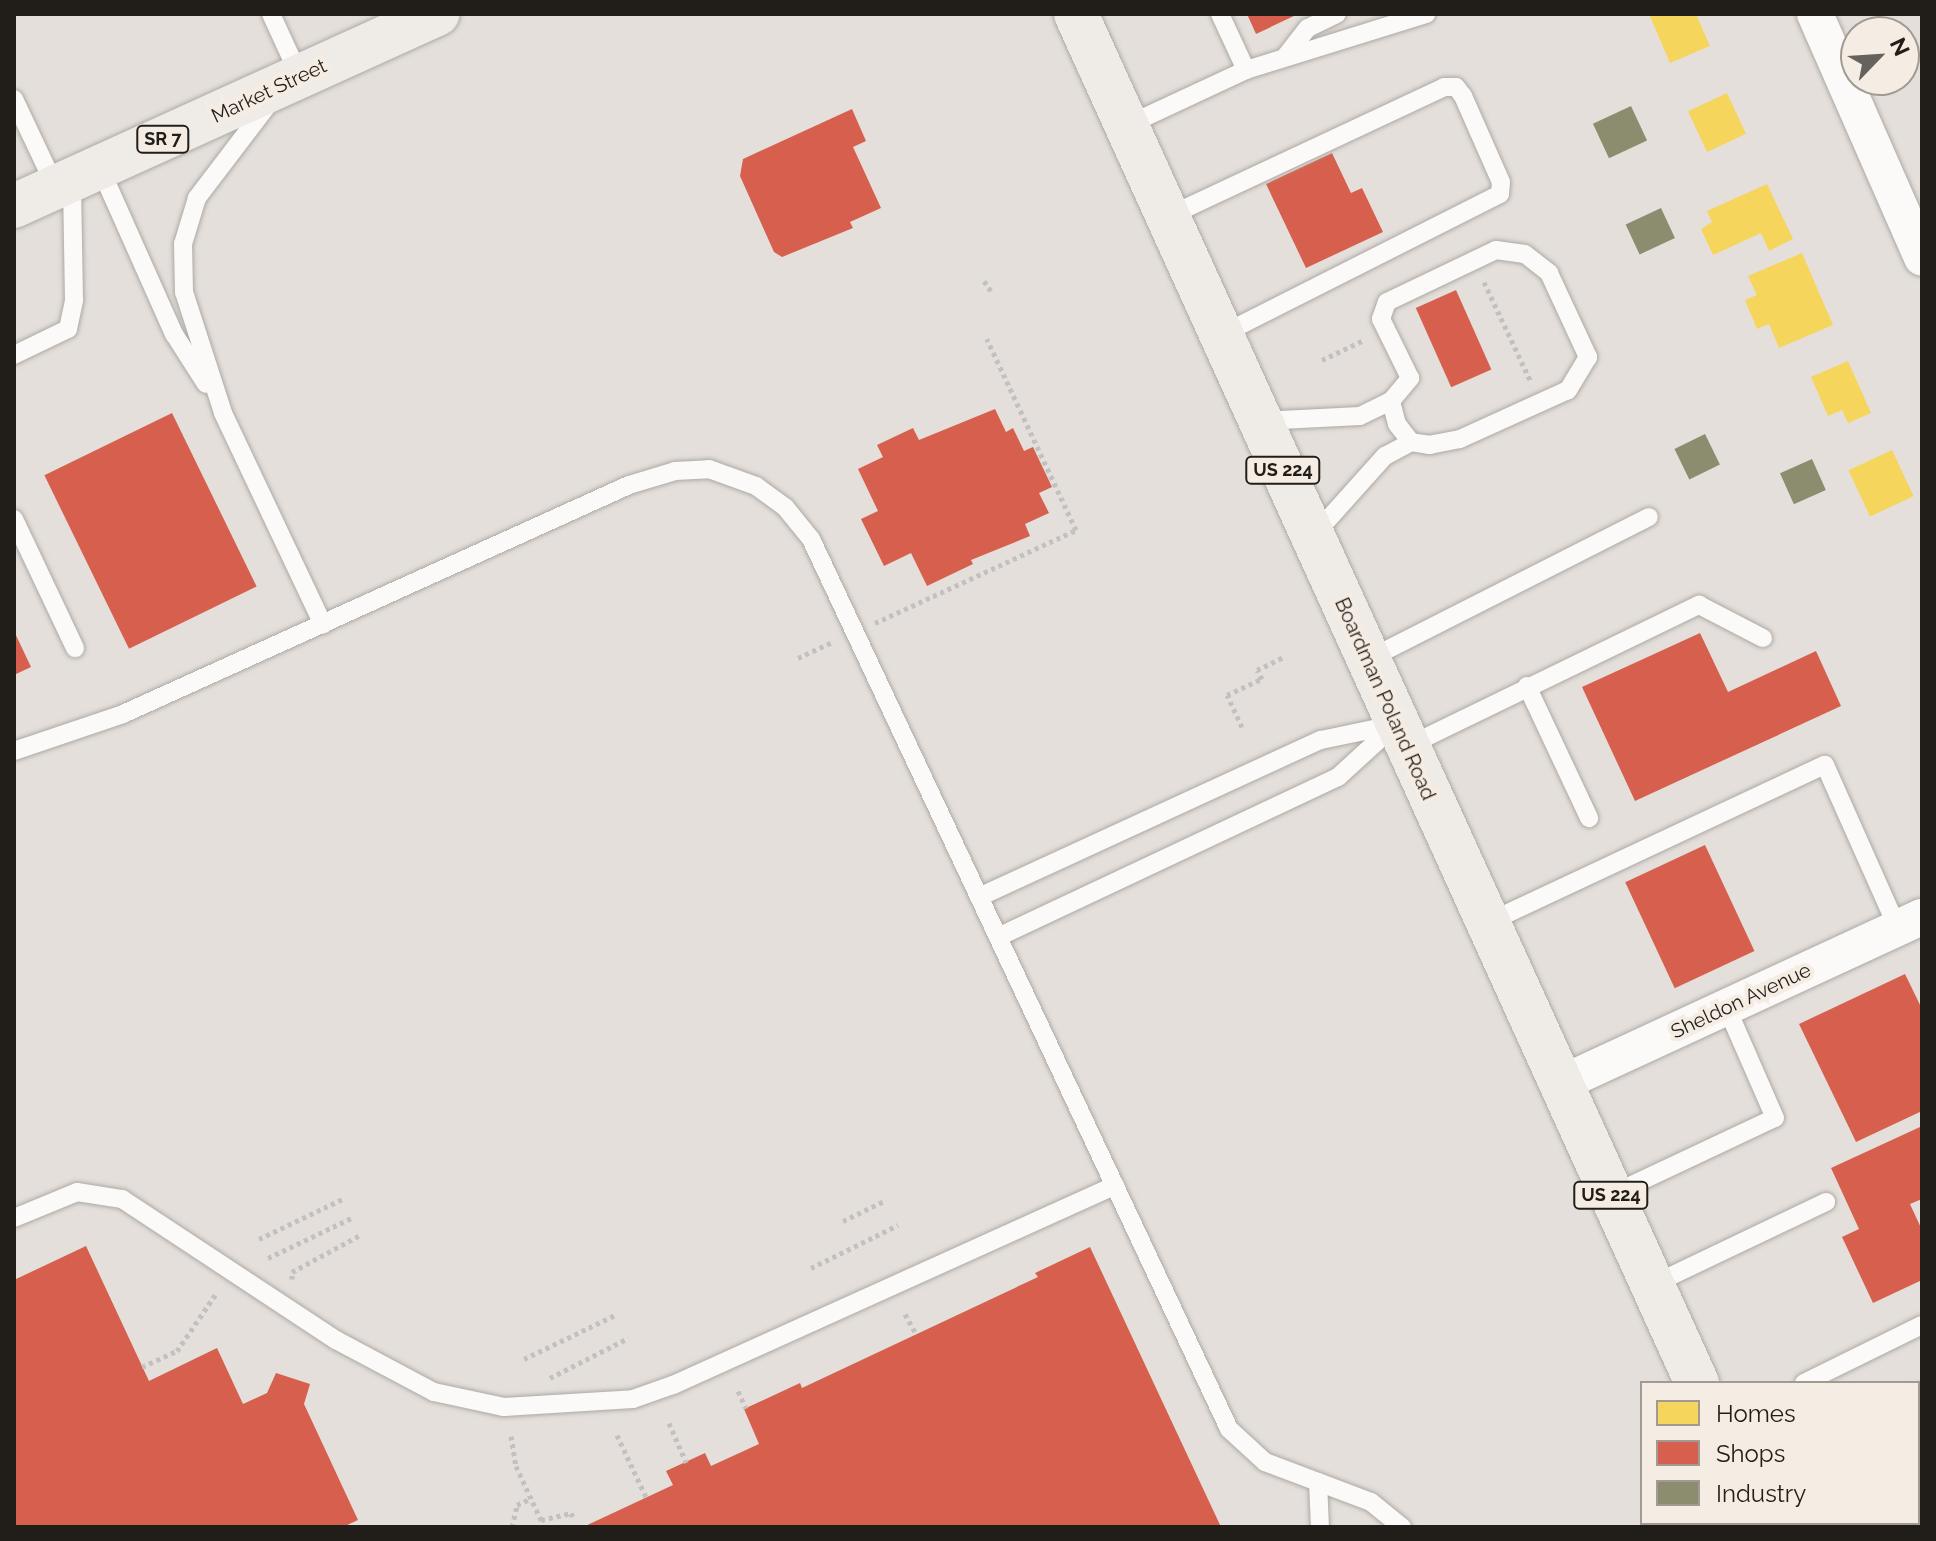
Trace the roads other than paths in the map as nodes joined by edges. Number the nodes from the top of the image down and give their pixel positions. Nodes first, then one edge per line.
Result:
1 (271, 14) edge
2 (437, 14) edge
3 (1049, 14) edge
4 (1076, 14) edge
5 (1220, 14) edge
6 (1337, 14) edge
7 (1426, 14) edge
8 (1815, 14) edge
9 (1285, 57) junction
10 (1246, 70) junction
11 (294, 80) junction
12 (14, 99) edge
13 (1124, 118) junction
14 (46, 191) edge
15 (1169, 216) junction
16 (1922, 258) edge
17 (1223, 334) junction
18 (14, 355) edge
19 (1391, 401) junction
20 (223, 413) junction
21 (1261, 421) junction
22 (1411, 442) junction
23 (1649, 517) dead end
24 (14, 519) edge
25 (1313, 538) junction
26 (323, 625) junction
27 (1763, 638) dead end
28 (75, 648) dead end
29 (1367, 660) junction
30 (1527, 686) junction
31 (1401, 736) junction
32 (14, 751) edge
33 (1589, 818) dead end
34 (979, 897) junction
35 (1487, 923) junction
36 (1914, 927) edge
37 (998, 937) junction
38 (1727, 1008) junction
39 (1560, 1084) junction
40 (1115, 1185) junction
41 (1611, 1195) junction
42 (1826, 1202) dead end
43 (14, 1218) edge
44 (1652, 1285) junction
45 (1922, 1325) edge
46 (1696, 1381) edge
47 (1808, 1381) edge
48 (1318, 1482) junction
49 (1320, 1527) edge
50 (1402, 1527) edge

1 - 11 lane
2 - 11 main road, Market Street / SR 7
3 - 13 main road
4 - 13 main road, Boardman Poland Road / US 224
5 - 10 lane
6 - 9 lane
7 - 9 lane
8 - 16 street
9 - 10 lane
10 - 13 lane
11 - 14 main road, Market Street / SR 7
11 - 20 lane
12 - 14 lane
13 - 15 main road, Boardman Poland Road / US 224
14 - 18 lane
14 - 20 lane
15 - 17 main road, Boardman Poland Road / US 224
15 - 17 lane
17 - 21 main road, Boardman Poland Road / US 224
19 - 21 lane
19 - 22 lane
19 - 22 lane
20 - 26 lane
21 - 25 main road, Boardman Poland Road / US 224
22 - 25 lane
23 - 29 lane
24 - 28 lane
25 - 29 main road, Boardman Poland Road / US 224
26 - 32 lane
26 - 34 lane
27 - 30 lane
29 - 31 main road, Boardman Poland Road / US 224
30 - 31 lane
30 - 33 lane
31 - 34 lane
31 - 35 main road, Boardman Poland Road / US 224
31 - 37 lane
34 - 37 lane
35 - 36 lane
35 - 39 main road, Boardman Poland Road / US 224
36 - 38 street, Sheldon Avenue
37 - 40 lane
38 - 39 street, Sheldon Avenue
38 - 41 lane
39 - 41 main road, Boardman Poland Road / US 224
40 - 43 lane
40 - 48 lane
41 - 44 main road, Boardman Poland Road / US 224
42 - 44 lane
44 - 46 main road, Boardman Poland Road / US 224
45 - 47 lane
48 - 49 lane
48 - 50 lane

